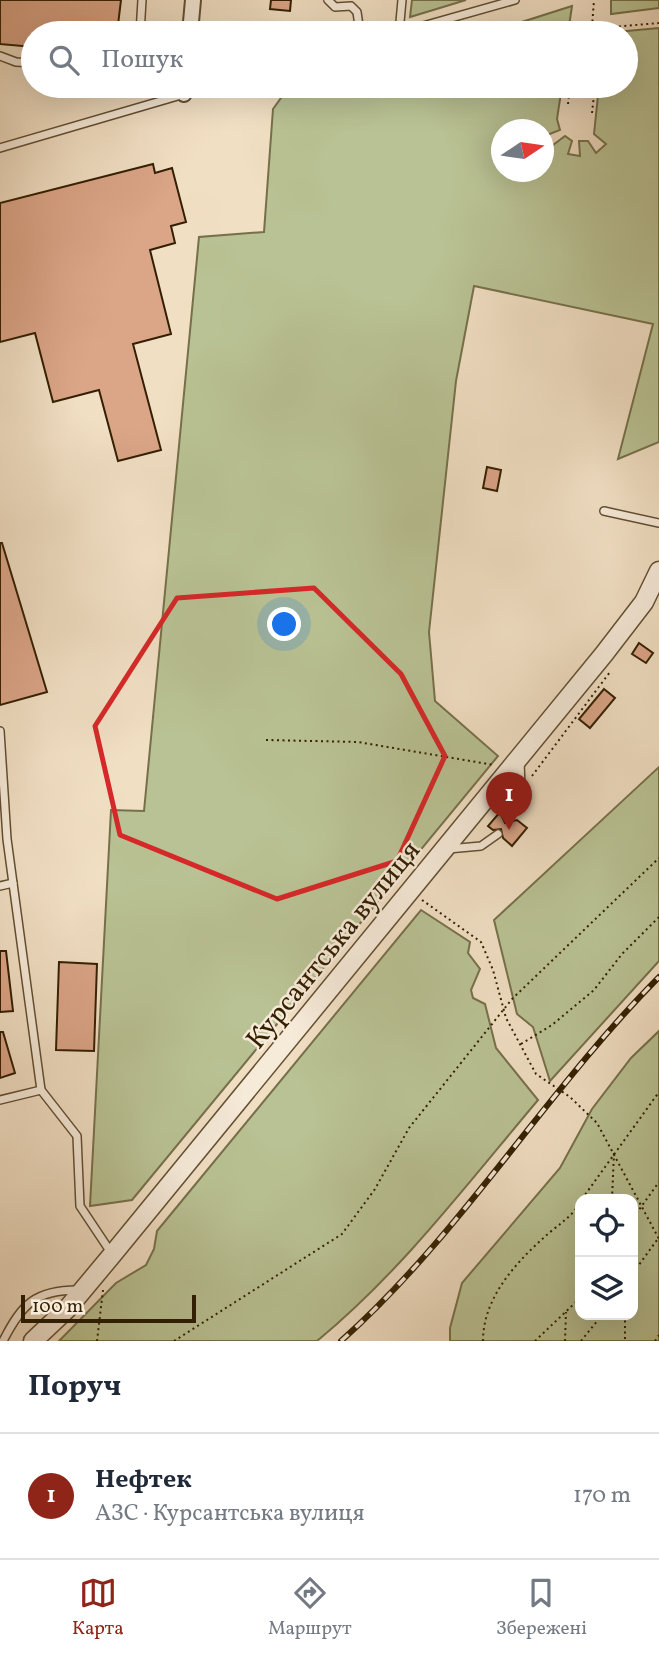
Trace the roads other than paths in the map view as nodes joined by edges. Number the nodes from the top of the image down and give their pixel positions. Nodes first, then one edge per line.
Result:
1 (142, 0) edge
2 (193, 0) edge
3 (328, 0) edge
4 (402, 0) edge
5 (515, 0) edge
6 (141, 21) edge
7 (191, 21) edge
8 (358, 21) edge
9 (399, 21) edge
10 (441, 21) edge
11 (0, 56) edge
12 (21, 62) edge
13 (166, 99) edge
14 (0, 148) edge
15 (604, 511) dead end
16 (659, 523) edge
17 (659, 570) edge
18 (0, 731) edge
19 (515, 762) junction
20 (508, 818) dead end
21 (3, 832) edge
22 (498, 834) dead end
23 (444, 850) junction
24 (13, 883) junction
25 (0, 886) edge
26 (41, 1090) junction
27 (0, 1100) edge
28 (112, 1255) junction
29 (82, 1290) junction
30 (3, 1341) edge
31 (33, 1341) edge

1 - 6 lane
2 - 7 street
3 - 8 lane
4 - 9 lane
5 - 10 lane
11 - 12 lane
13 - 14 lane
15 - 16 lane
17 - 19 street, Курсантська вулиця
18 - 21 lane
19 - 20 lane
19 - 23 street, Курсантська вулиця
21 - 24 lane
22 - 23 lane
23 - 28 street, Курсантська вулиця
24 - 25 lane
24 - 26 lane
26 - 27 lane
26 - 28 lane
28 - 29 street, Курсантська вулиця
29 - 30 lane
29 - 31 street, Курсантська вулиця

